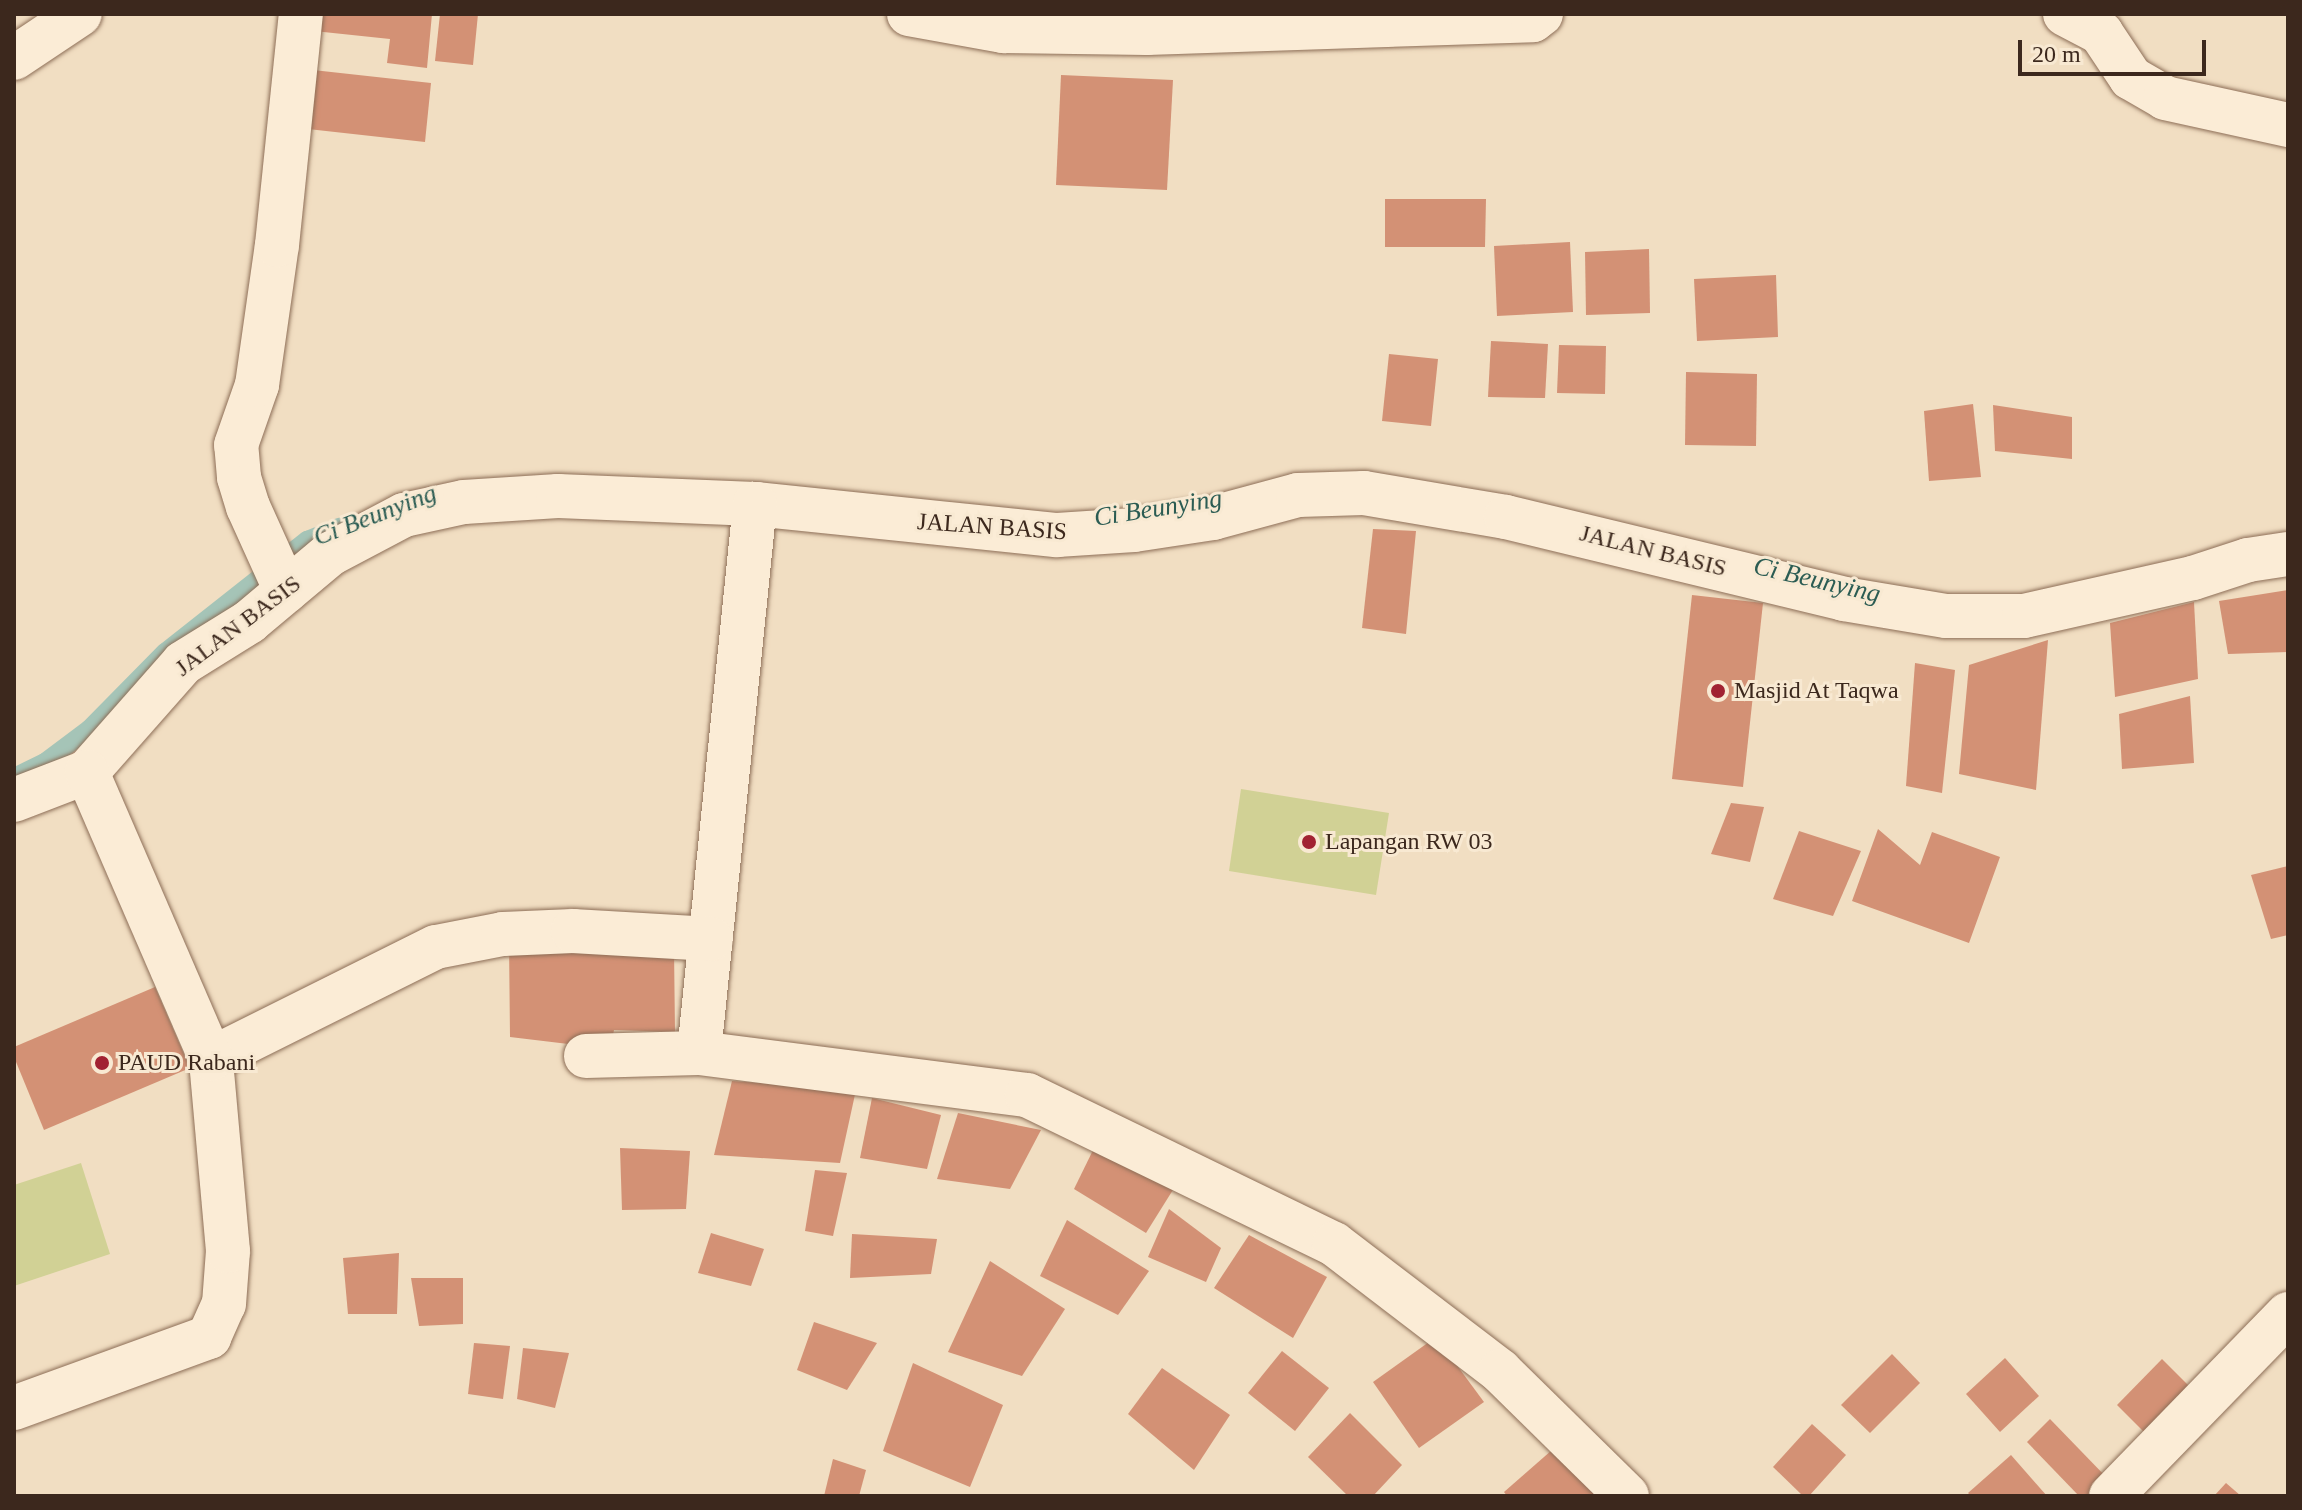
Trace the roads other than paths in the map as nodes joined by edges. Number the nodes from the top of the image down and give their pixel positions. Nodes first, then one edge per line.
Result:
1 (80, 14) edge
2 (301, 14) edge
3 (909, 14) edge
4 (1541, 14) edge
5 (2065, 14) edge
6 (14, 58) edge
7 (2286, 114) edge
8 (755, 504) junction
9 (2288, 554) edge
10 (286, 591) junction
11 (87, 772) junction
12 (14, 800) edge
13 (711, 939) junction
14 (699, 1053) junction
15 (586, 1056) dead end
16 (211, 1059) junction
17 (2288, 1314) edge
18 (14, 1408) edge
19 (1627, 1496) edge
20 (2111, 1496) edge

1 - 6 street
2 - 10 street
3 - 4 street
5 - 7 street
8 - 9 street, JALAN BASIS
8 - 10 street, JALAN BASIS
8 - 13 street
10 - 11 street, JALAN BASIS
11 - 12 street, JALAN BASIS
11 - 16 street
13 - 14 street
13 - 16 street
14 - 15 street
14 - 19 street
16 - 18 street
17 - 20 street

